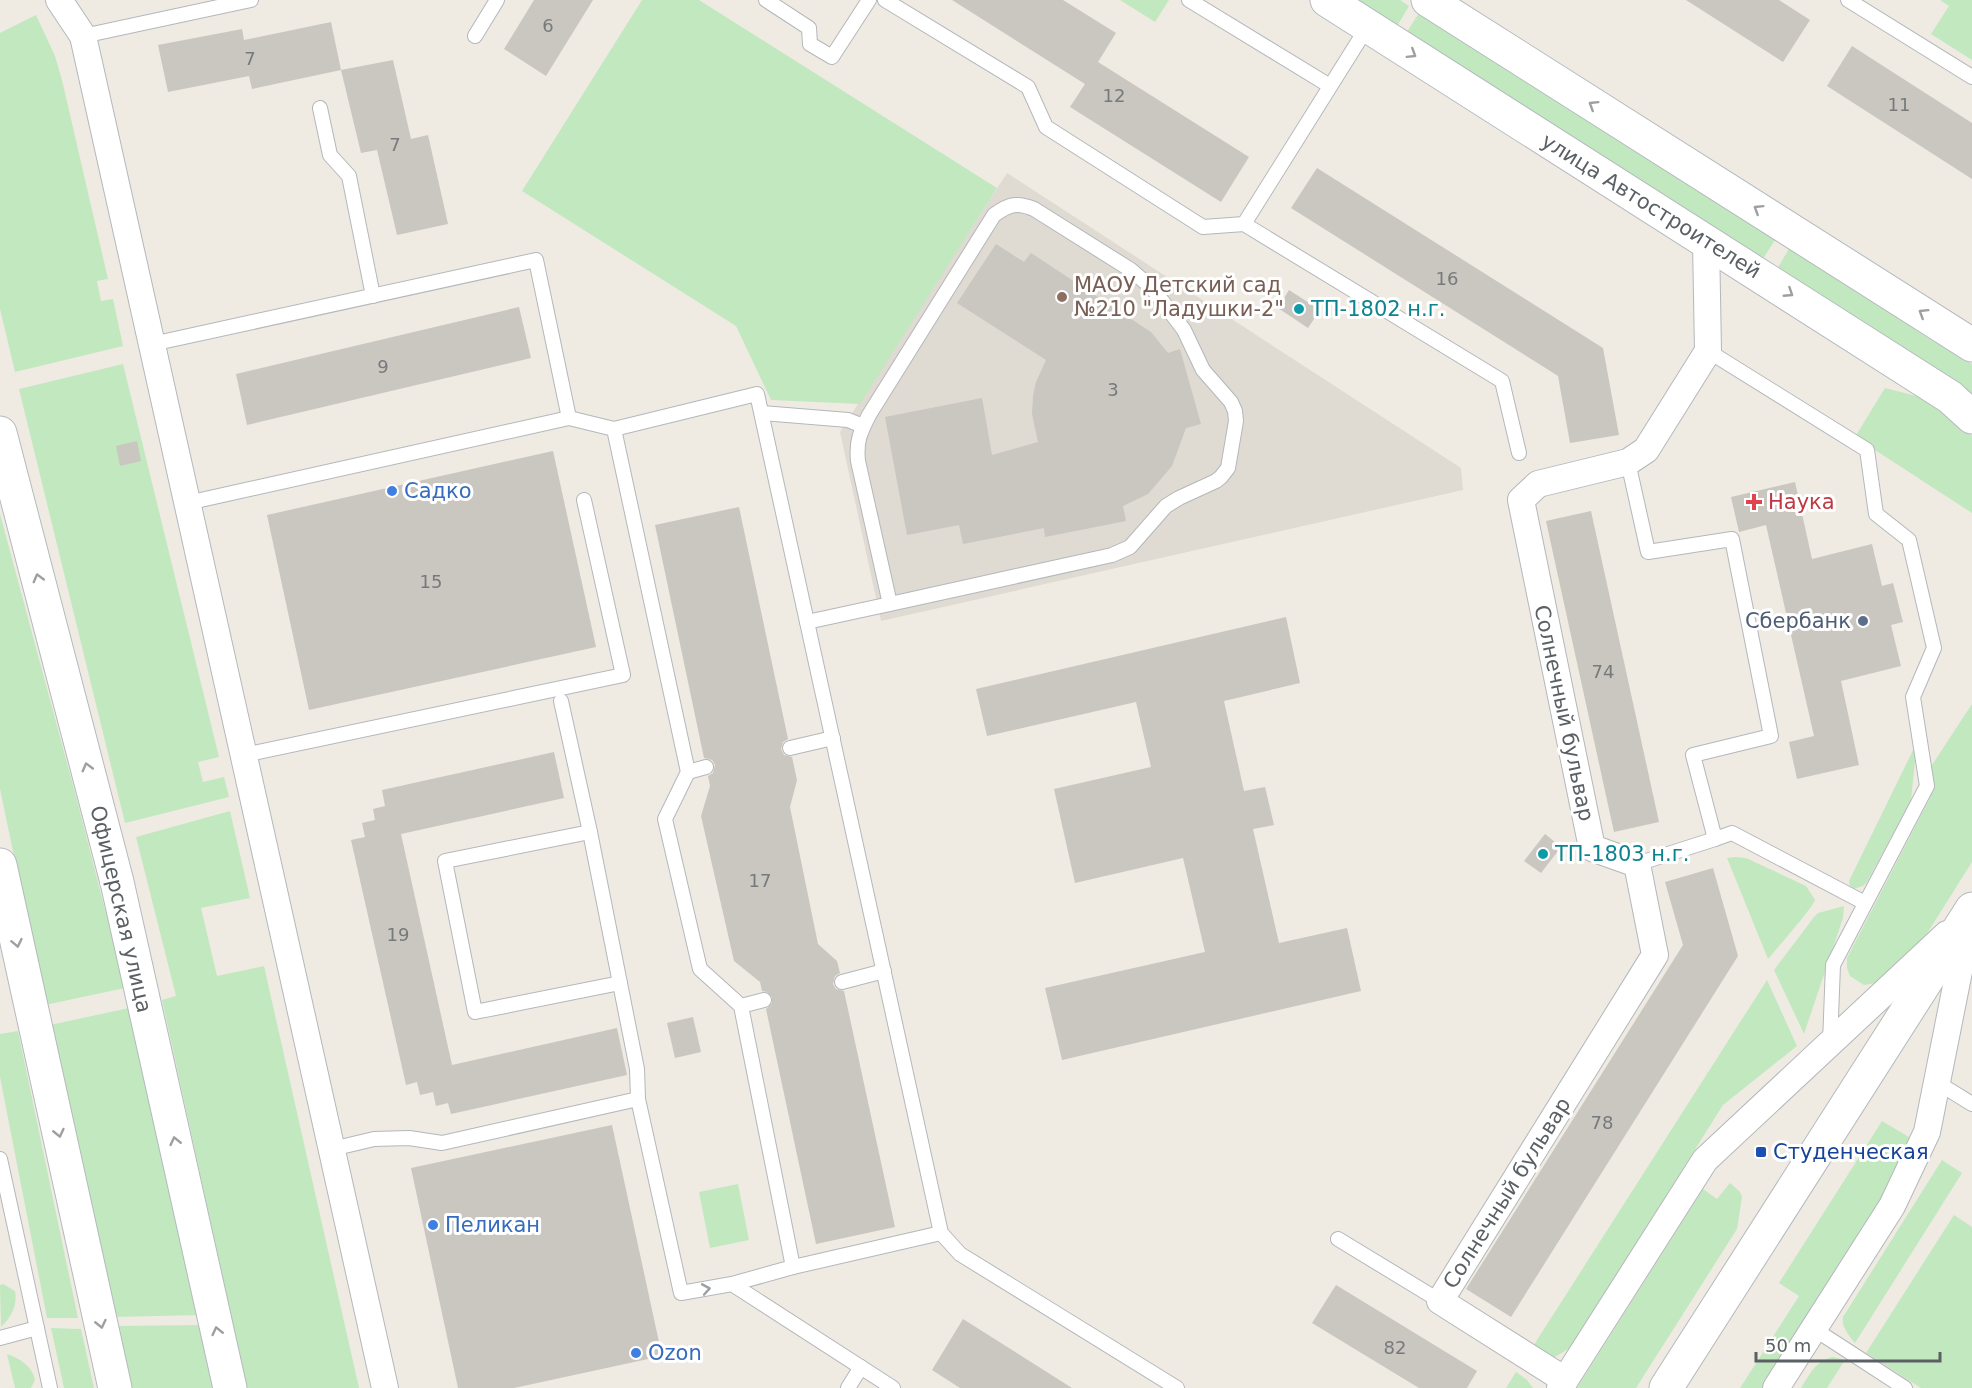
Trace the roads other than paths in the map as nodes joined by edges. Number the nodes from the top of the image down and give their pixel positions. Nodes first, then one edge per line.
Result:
1 (59, 0) edge
2 (251, 0) edge
3 (497, 0) edge
4 (766, 0) edge
5 (869, 0) edge
6 (885, 0) edge
7 (1189, 0) edge
8 (1327, 0) edge
9 (1428, 0) edge
10 (1848, 0) edge
11 (1368, 26) junction
12 (83, 36) junction
13 (475, 36) dead end
14 (1972, 77) edge
15 (1330, 86) junction
16 (320, 108) dead end
17 (1244, 225) junction
18 (1706, 241) junction
19 (373, 296) junction
20 (152, 344) junction
21 (1972, 345) edge
22 (1708, 351) junction
23 (762, 413) junction
24 (1972, 417) edge
25 (569, 418) junction
26 (863, 426) junction
27 (614, 429) junction
28 (0, 433) edge
29 (1520, 453) dead end
30 (1628, 462) junction
31 (584, 500) dead end
32 (187, 502) junction
33 (890, 604) junction
34 (807, 622) junction
35 (561, 701) dead end
36 (833, 738) junction
37 (790, 748) dead end
38 (244, 755) junction
39 (706, 767) dead end
40 (688, 772) junction
41 (590, 832) junction
42 (1715, 839) junction
43 (1637, 864) junction
44 (0, 865) edge
45 (1865, 903) junction
46 (1971, 910) edge
47 (884, 971) junction
48 (842, 982) dead end
49 (620, 983) junction
50 (764, 1000) dead end
51 (741, 1006) junction
52 (1830, 1045) junction
53 (1938, 1083) junction
54 (638, 1099) junction
55 (1972, 1104) edge
56 (332, 1149) junction
57 (0, 1159) edge
58 (941, 1233) junction
59 (1338, 1239) dead end
60 (793, 1267) junction
61 (732, 1284) junction
62 (1440, 1301) junction
63 (37, 1329) junction
64 (1814, 1329) junction
65 (0, 1338) edge
66 (861, 1367) junction
67 (1563, 1384) edge
68 (50, 1388) edge
69 (115, 1388) edge
70 (230, 1388) edge
71 (385, 1388) edge
72 (848, 1388) edge
73 (893, 1388) edge
74 (1177, 1388) edge
75 (1666, 1388) edge
76 (1776, 1388) edge
77 (1905, 1388) edge

1 - 12 street
2 - 12 lane
3 - 13 lane
4 - 5 lane
6 - 17 lane
7 - 15 lane
8 - 11 main road, улица Автостроителей
21 -> 9 main road
10 - 14 lane
11 - 15 lane
11 -> 18 main road, улица Автостроителей
12 - 20 street
15 - 17 lane
16 - 19 lane
17 - 29 lane
18 - 22 street
18 -> 24 main road, улица Автостроителей
19 - 20 lane
19 - 25 lane
20 - 32 street
22 - 30 street, Солнечный бульвар
22 - 45 lane
23 - 26 lane
23 - 27 lane
23 - 34 lane
25 - 27 lane
25 - 32 lane
26 - 33 lane
26 - 33 lane
27 - 40 lane
70 -> 28 main road, Офицерская улица
30 - 42 lane
30 - 43 street, Солнечный бульвар
31 - 38 lane
32 - 38 street
33 - 34 lane
34 - 36 lane
35 - 41 lane
36 - 37 lane
36 - 47 lane
38 - 56 street
39 - 40 lane
40 - 51 lane
41 - 49 lane
41 - 49 lane
42 - 43 lane
42 - 45 lane
43 - 62 street, Солнечный бульвар
44 -> 69 main road
45 - 52 lane
46 - 52 street
46 - 53 street
46 - 75 main road
47 - 48 lane
47 - 58 lane
49 - 54 lane
50 - 51 lane
51 - 60 lane
52 - 67 street
53 - 55 lane
53 - 64 street
54 - 56 lane
54 -> 61 lane
56 - 71 street
57 - 63 lane
58 - 60 lane
58 - 74 lane
59 - 62 lane
60 - 61 lane
61 - 66 lane
62 - 67 street, Солнечный бульвар
63 - 65 lane
63 - 68 lane
64 - 76 street
64 - 77 lane
66 - 72 lane
66 - 73 lane

